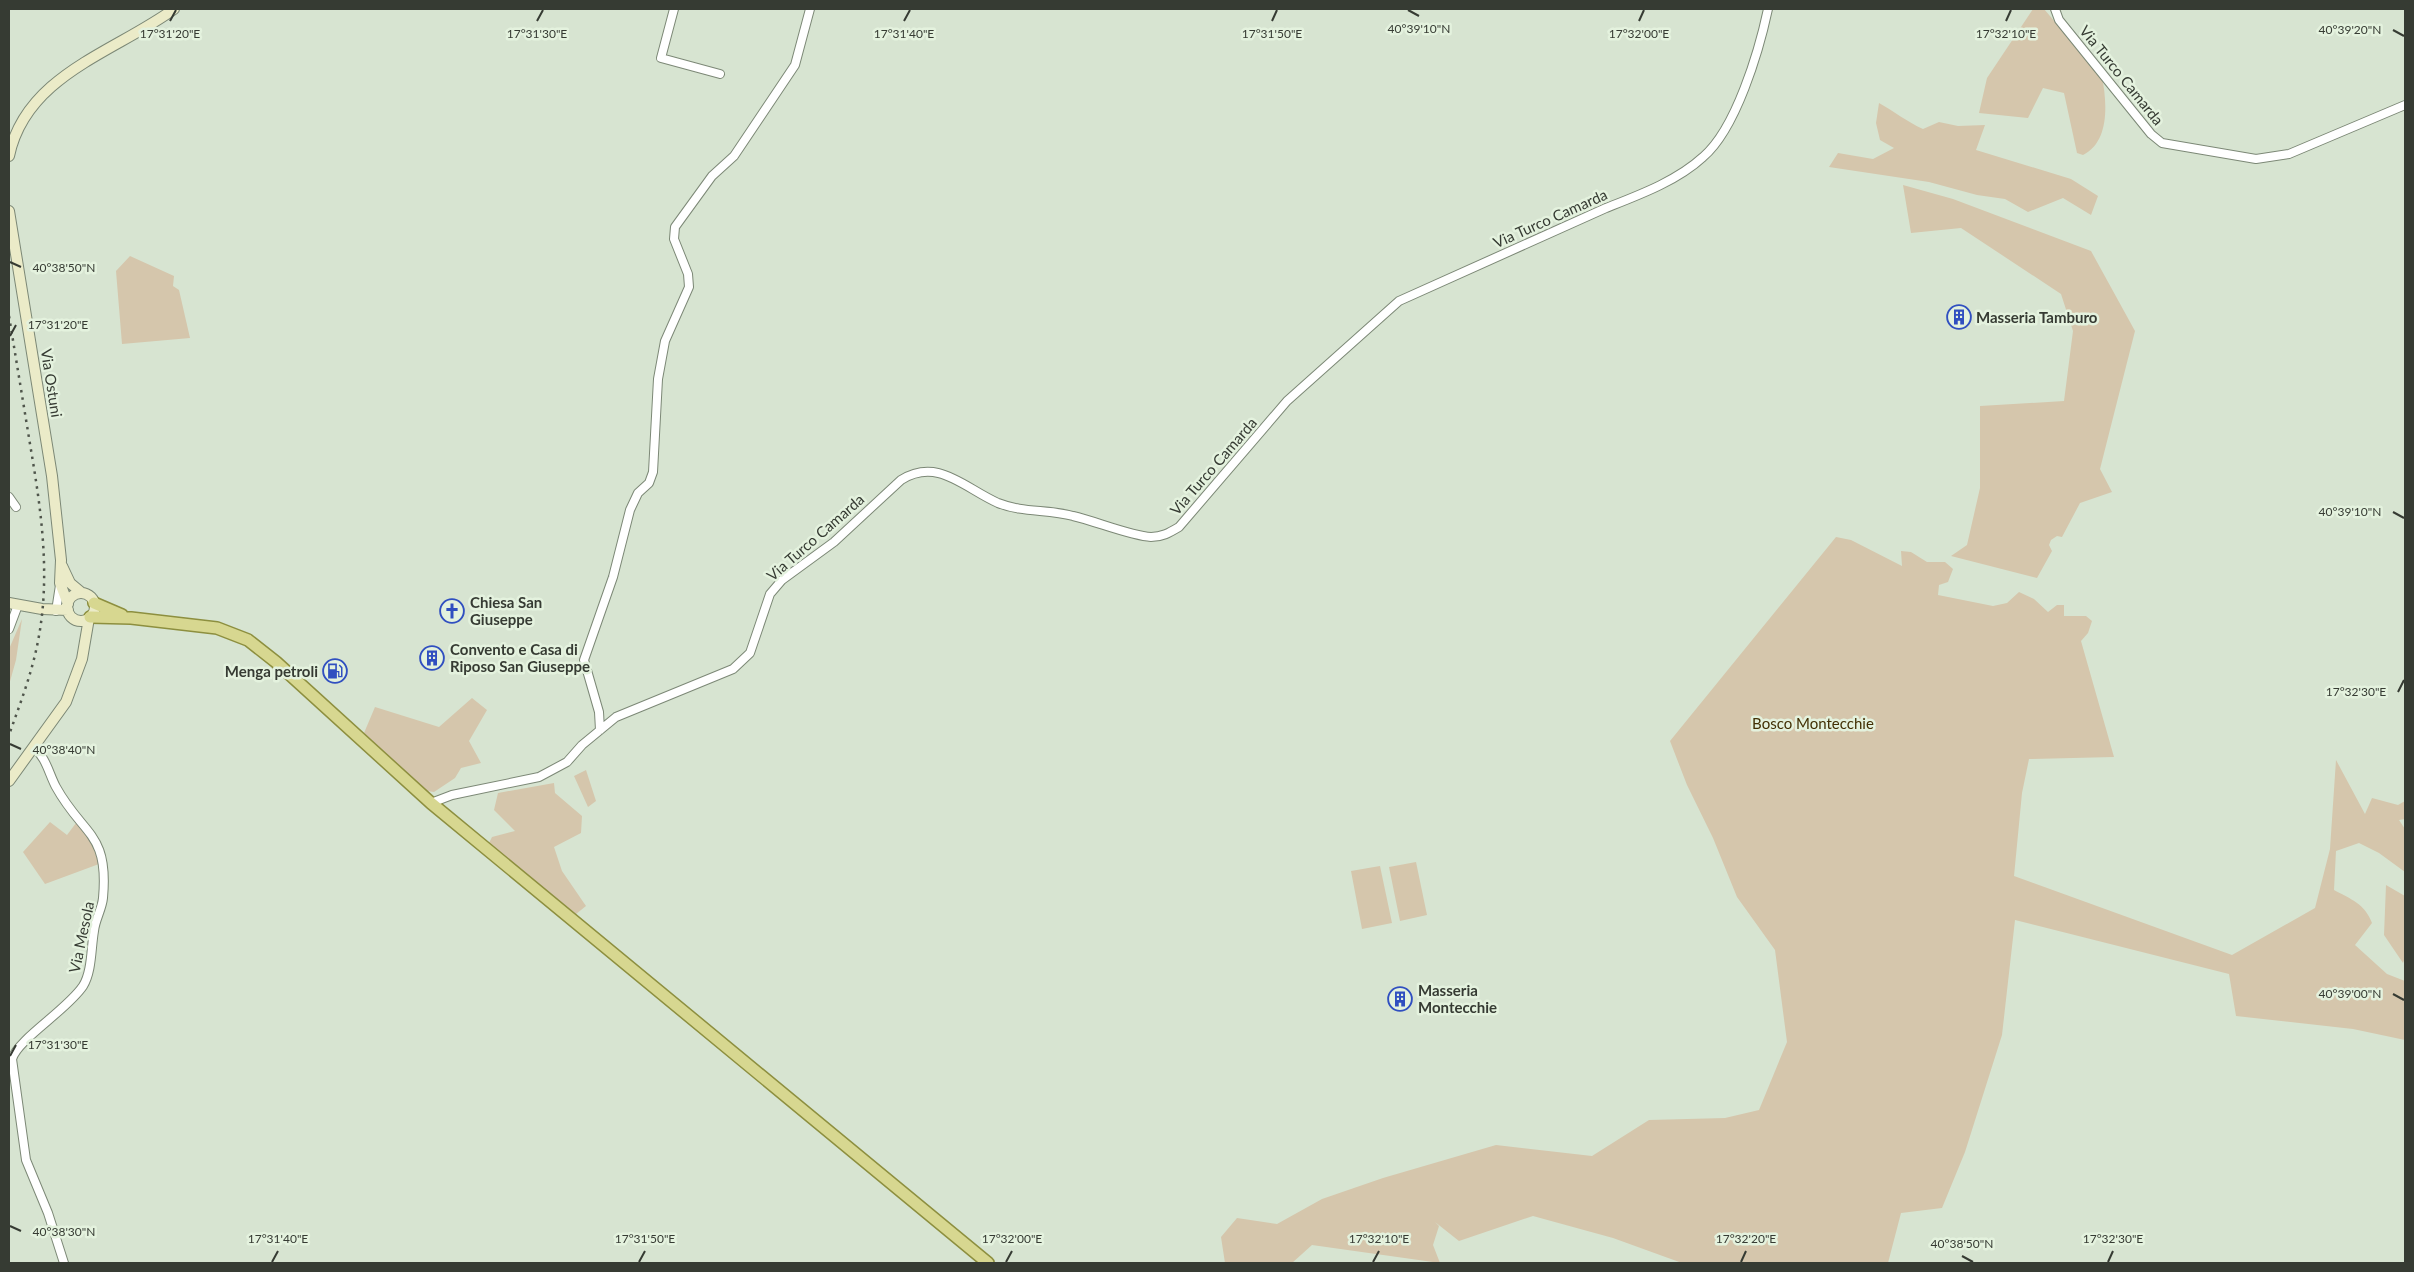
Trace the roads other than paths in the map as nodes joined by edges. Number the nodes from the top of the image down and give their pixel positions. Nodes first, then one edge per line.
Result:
1 (174, 9) edge
2 (674, 9) edge
3 (810, 9) edge
4 (1768, 9) edge
5 (2055, 9) edge
6 (720, 74) dead end
7 (2405, 105) edge
8 (9, 156) edge
9 (9, 211) edge
10 (9, 497) edge
11 (16, 507) dead end
12 (60, 560) junction
13 (60, 583) junction
14 (82, 593) junction
15 (94, 603) junction
16 (12, 606) edge
17 (68, 607) junction
18 (56, 611) junction
19 (90, 618) junction
20 (130, 618) junction
21 (76, 620) junction
22 (9, 629) edge
23 (83, 645) junction
24 (600, 730) junction
25 (34, 748) junction
26 (9, 781) edge
27 (431, 803) junction
28 (11, 1055) edge
29 (64, 1263) edge
30 (988, 1263) edge

1 - 8 main road
2 - 6 street
3 - 24 street
4 - 24 street, Via Turco Camarda
5 - 7 street, Via Turco Camarda
9 - 12 main road, Via Ostuni
10 - 11 street
12 - 13 main road
12 - 14 main road
13 - 17 main road
13 - 18 street
14 - 15 main road
14 - 17 main road
15 - 19 main road
15 - 20 main road
16 - 18 main road
16 - 22 street
17 - 18 main road
17 - 21 main road
19 - 20 main road
19 - 21 main road
19 - 23 main road
20 - 27 main road
21 - 23 main road
23 - 25 main road
24 - 27 street, Via Turco Camarda
25 - 26 main road
25 - 28 street, Via Mesola
27 - 30 main road
28 - 29 street, Via Mesola

